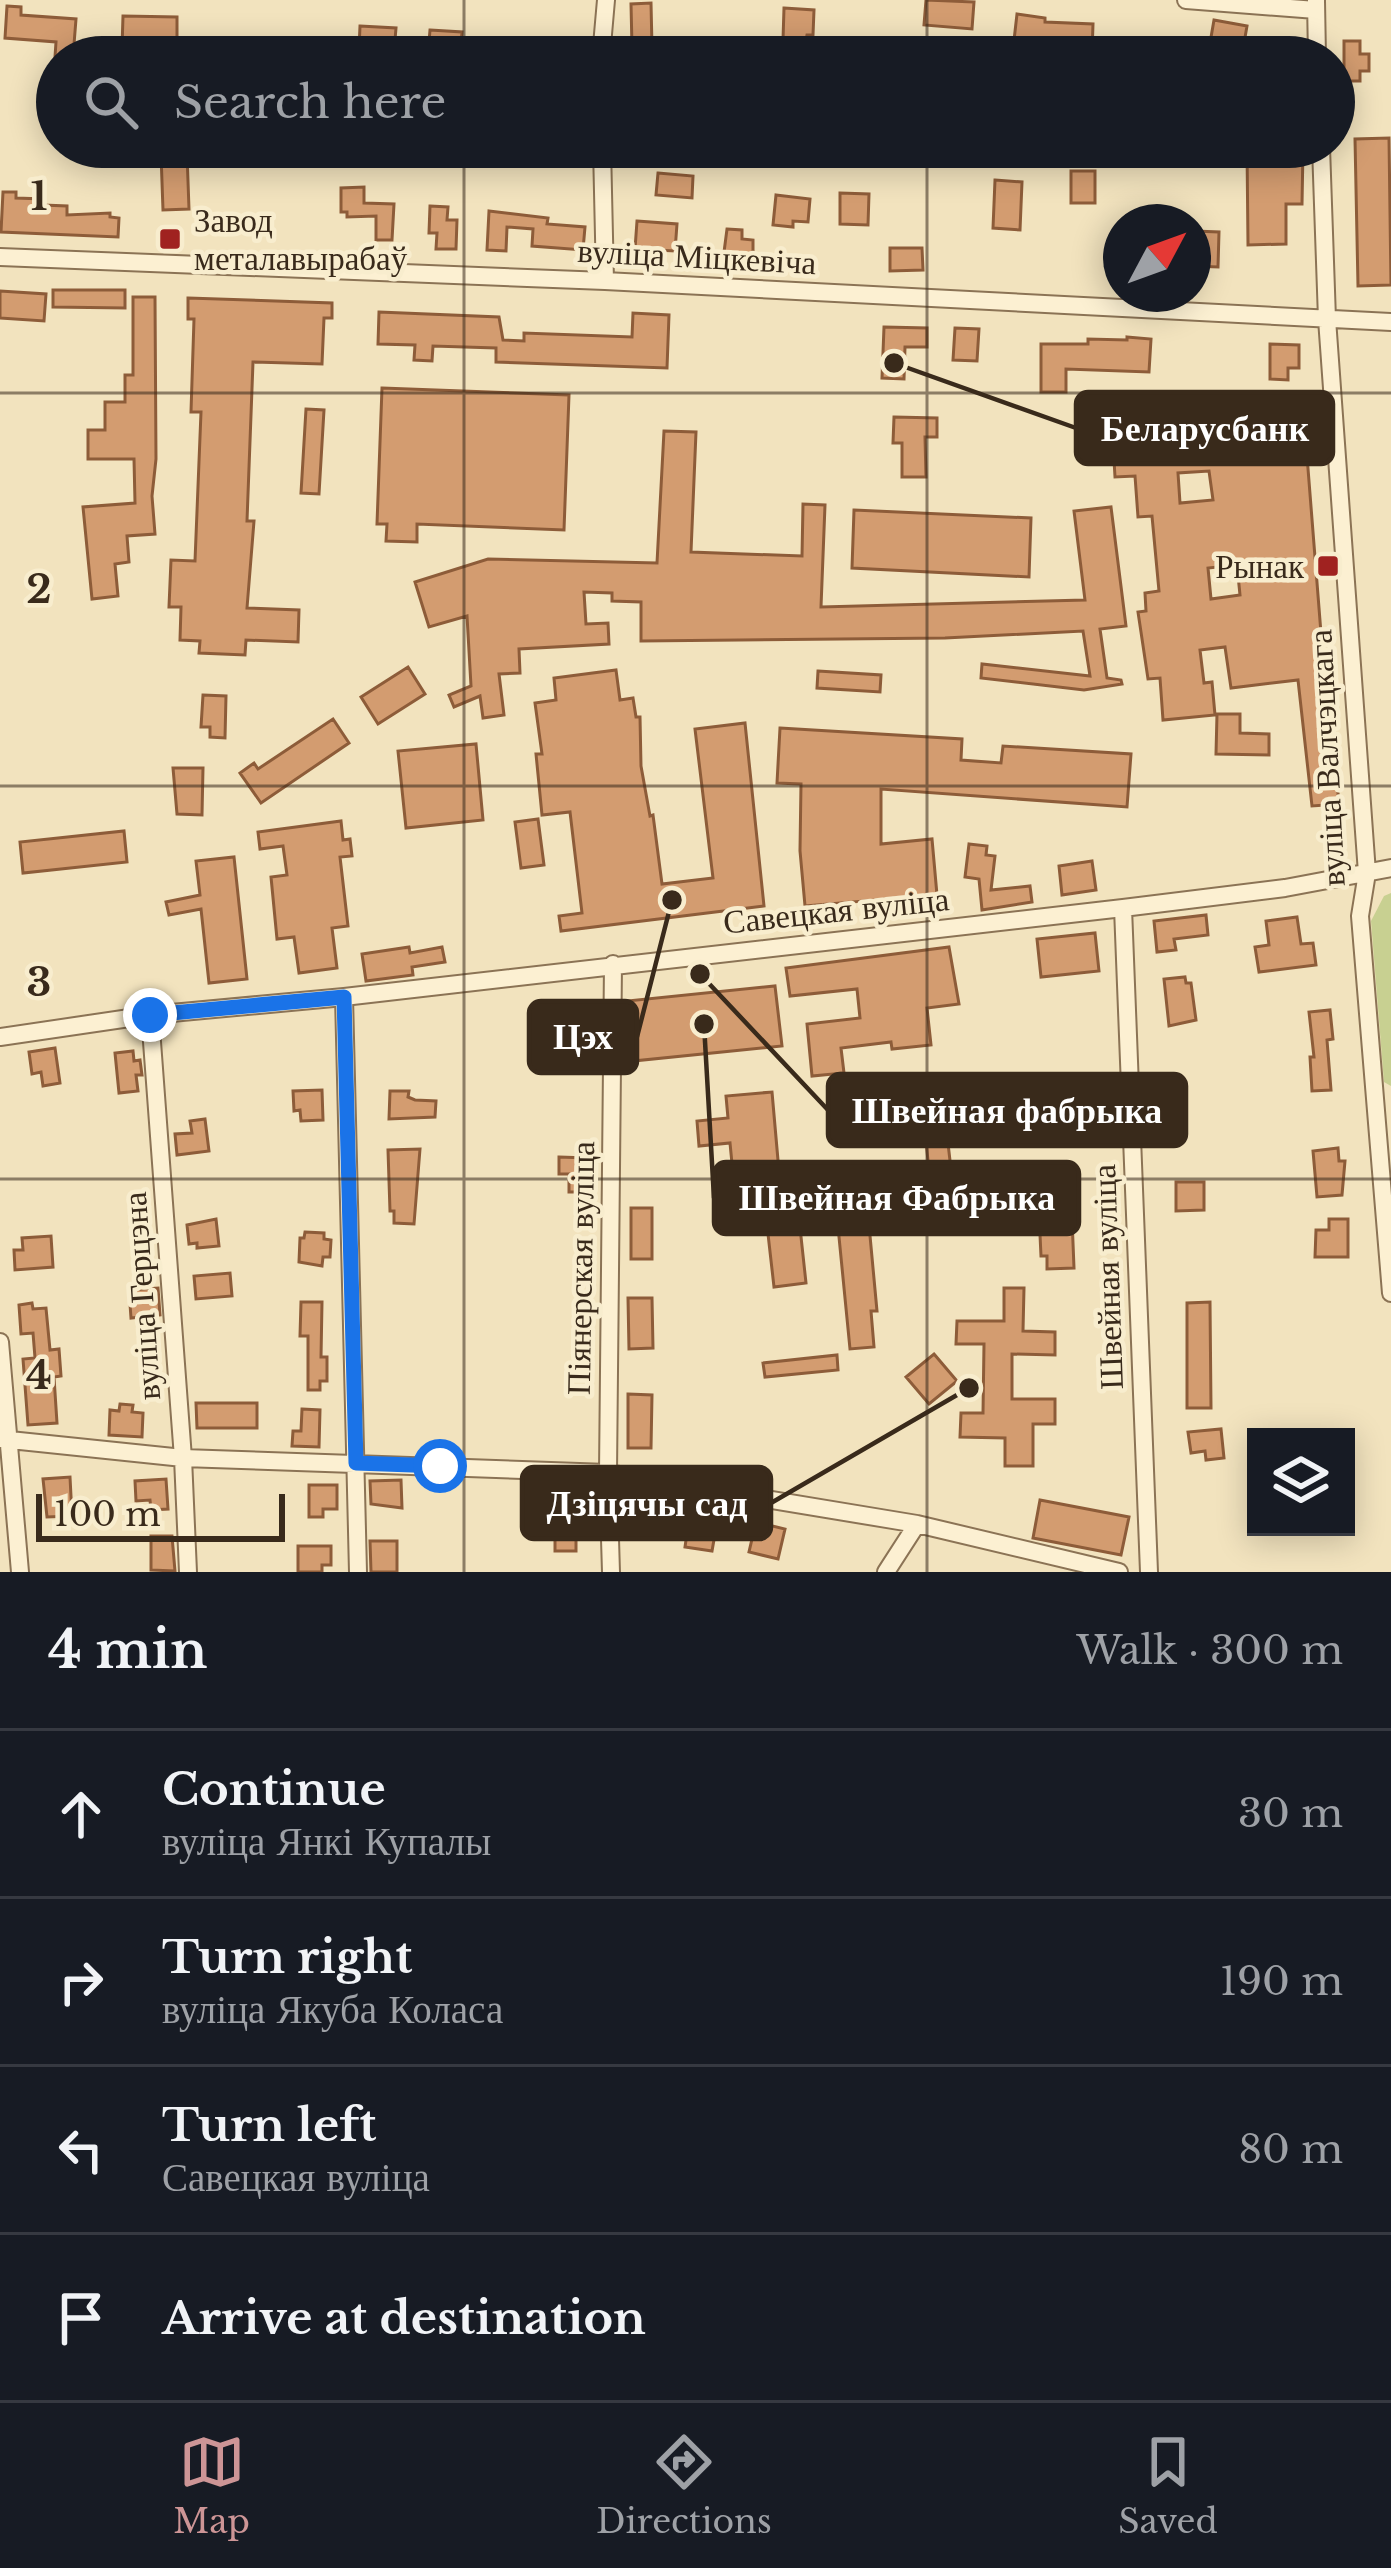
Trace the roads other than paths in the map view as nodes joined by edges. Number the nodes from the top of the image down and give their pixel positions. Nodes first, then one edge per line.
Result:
1 (606, 0) edge
2 (1186, 0) edge
3 (1316, 5) edge
4 (603, 36) edge
5 (1317, 36) edge
6 (602, 168) edge
7 (1322, 168) edge
8 (0, 257) edge
9 (604, 281) junction
10 (1327, 319) junction
11 (1391, 322) edge
12 (1391, 868) edge
13 (1366, 873) junction
14 (1123, 908) junction
15 (613, 964) junction
16 (344, 997) junction
17 (150, 1015) junction
18 (0, 1037) edge
19 (1391, 1293) edge
20 (0, 1342) edge
21 (4, 1439) edge
22 (183, 1458) junction
23 (356, 1463) junction
24 (608, 1473) junction
25 (917, 1524) junction
26 (20, 1572) edge
27 (188, 1572) edge
28 (358, 1572) edge
29 (611, 1572) edge
30 (886, 1572) edge
31 (1119, 1572) edge
32 (1149, 1572) edge

1 - 4 street
2 - 3 street
3 - 5 street
6 - 9 street
7 - 10 street, вуліца Валчэцкага
8 - 9 street, вуліца Міцкевіча
9 - 10 street, вуліца Міцкевіча
10 - 11 street, вуліца Міцкевіча
10 - 13 street, вуліца Валчэцкага
12 - 13 street, Савецкая вуліца
13 - 14 street, Савецкая вуліца
13 - 19 street, вуліца Валчэцкага
14 - 15 street, Савецкая вуліца
14 - 32 street, Швейная вуліца
15 - 16 street, Савецкая вуліца
15 - 24 street, Піянерская вуліца
16 - 17 street, Савецкая вуліца
16 - 23 street
17 - 18 street, Савецкая вуліца
17 - 22 street, вуліца Герцэна
20 - 21 street
21 - 22 street
21 - 26 street
22 - 23 street
22 - 27 street, вуліца Герцэна
23 - 24 street
23 - 28 street
24 - 25 street
24 - 29 street, Піянерская вуліца
25 - 30 street
25 - 31 street

